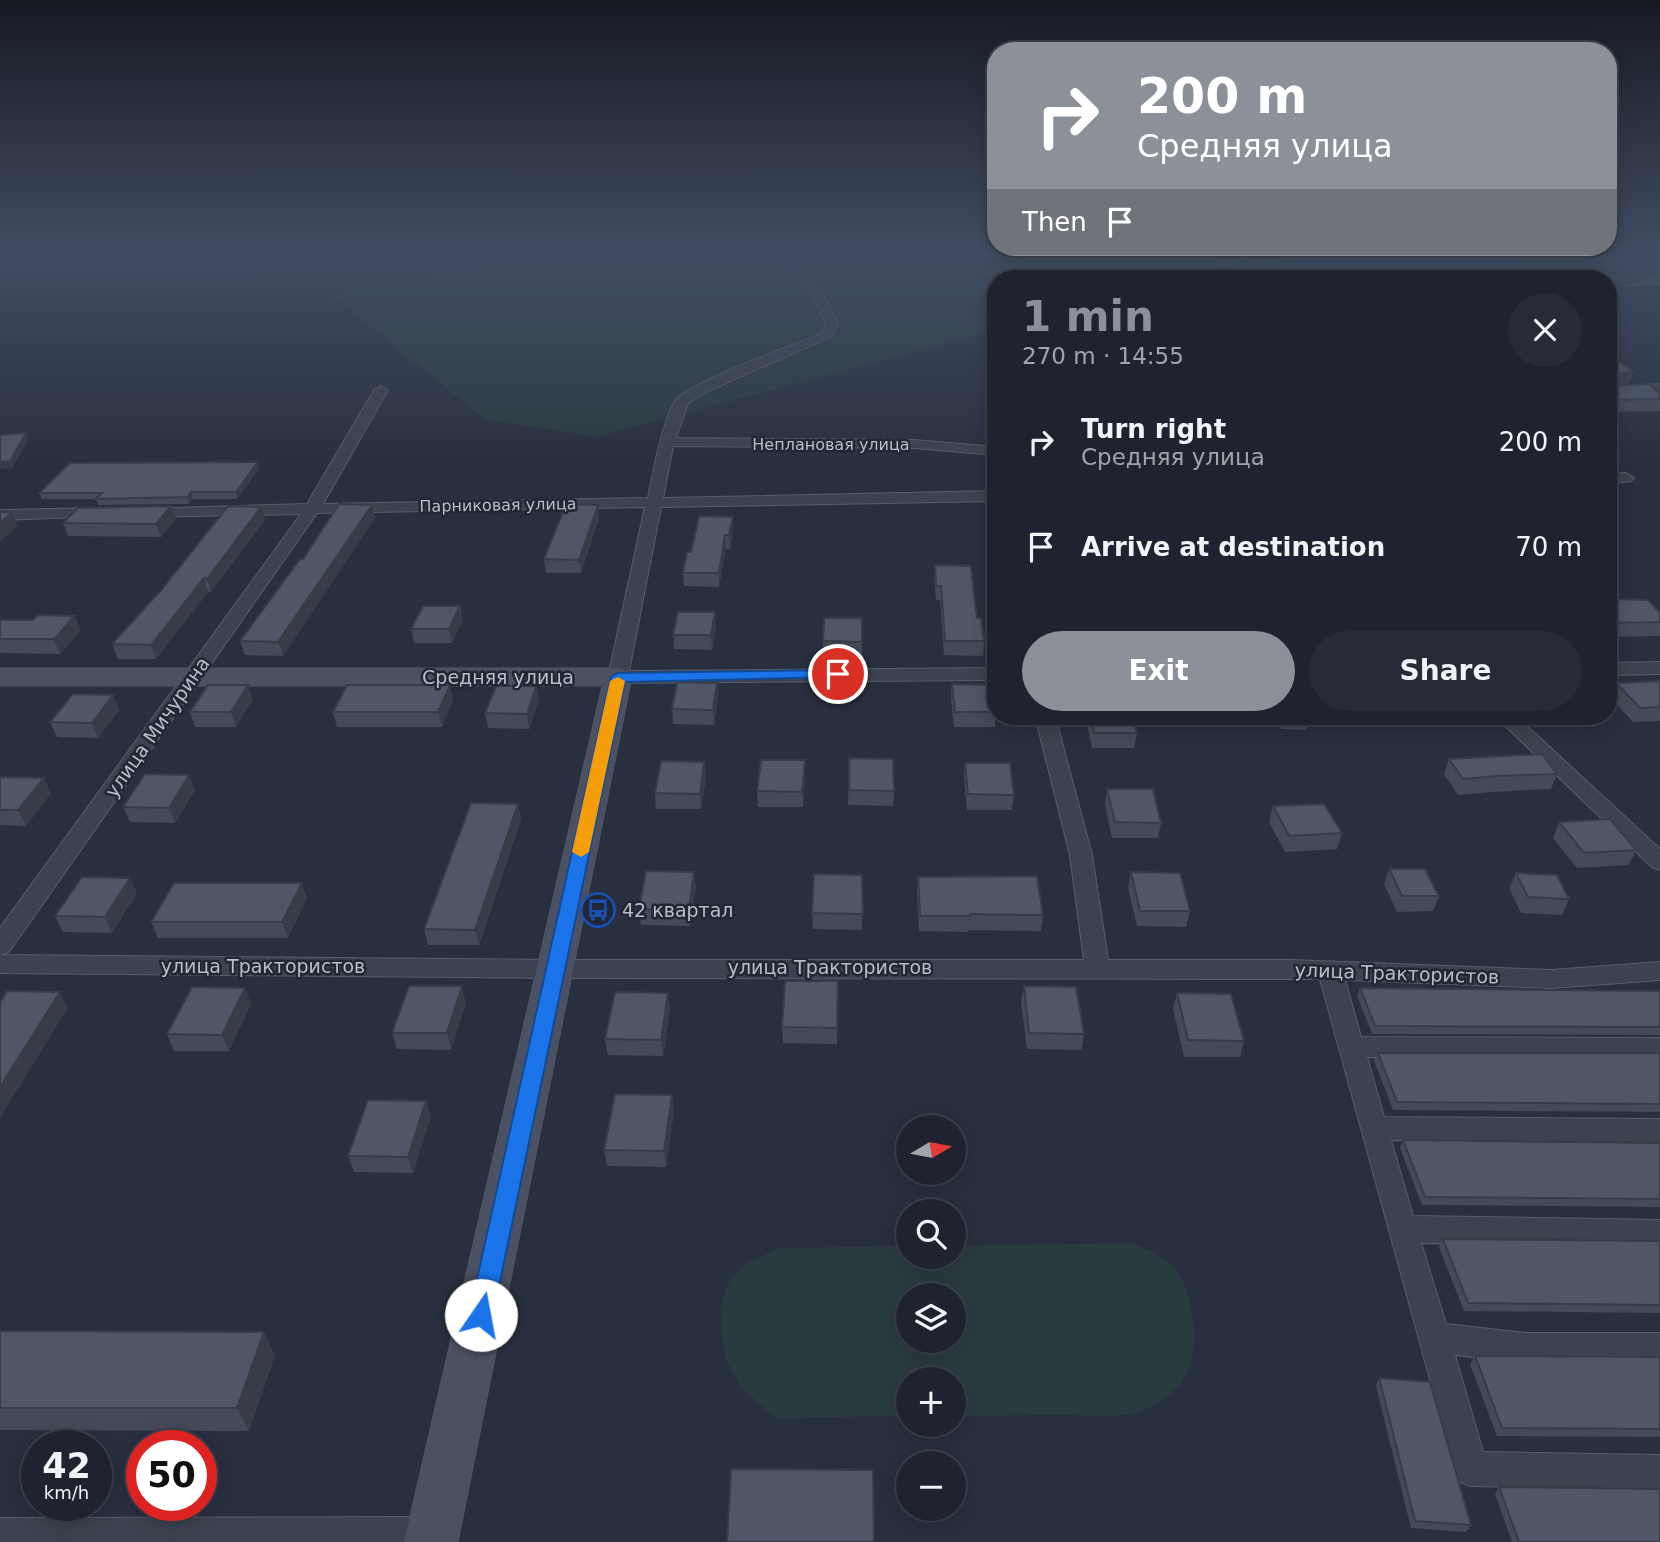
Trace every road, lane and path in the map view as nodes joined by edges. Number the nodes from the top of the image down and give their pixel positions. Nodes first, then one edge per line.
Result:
1 (831, 325) edge
2 (1660, 388) edge
3 (382, 390) dead end
4 (1617, 391) edge
5 (667, 442) junction
6 (987, 450) edge
7 (1617, 478) edge
8 (1626, 478) dead end
9 (987, 496) edge
10 (656, 503) junction
11 (313, 508) junction
12 (0, 515) edge
13 (1660, 668) edge
14 (1617, 669) edge
15 (987, 674) edge
16 (0, 677) edge
17 (193, 677) junction
18 (618, 677) junction
19 (1047, 725) edge
20 (1515, 725) edge
21 (1660, 862) edge
22 (0, 946) edge
23 (0, 964) edge
24 (1097, 967) junction
25 (555, 969) junction
26 (1330, 970) junction
27 (1660, 971) edge
28 (1350, 1047) junction
29 (1660, 1048) edge
30 (1375, 1128) junction
31 (1660, 1131) edge
32 (1403, 1229) junction
33 (1660, 1233) edge
34 (1436, 1338) junction
35 (1660, 1348) edge
36 (1660, 1472) edge
37 (0, 1536) edge
38 (432, 1539) edge

1 - 5 street
2 - 4 street
3 - 11 street, улица Мичурина
5 - 6 street, Неплановая улица
5 - 10 street
7 - 8 street
9 - 10 street, Парниковая улица
10 - 11 street, Парниковая улица
10 - 18 street
11 - 12 street, Парниковая улица
11 - 17 street, улица Мичурина
13 - 14 street
15 - 18 street, Средняя улица
16 - 17 main road, Средняя улица
17 - 18 main road, Средняя улица
17 - 22 street, улица Мичурина
18 - 25 main road
19 - 24 street
20 - 21 street
23 - 25 street, улица Трактористов
24 - 25 street, улица Трактористов
24 - 26 street, улица Трактористов
25 - 38 main road
26 - 27 street, улица Трактористов
26 - 28 street
28 - 29 street
28 - 30 street
30 - 31 street
30 - 32 street
32 - 33 street
32 - 34 street
34 - 35 street
34 - 36 street
37 - 38 street

